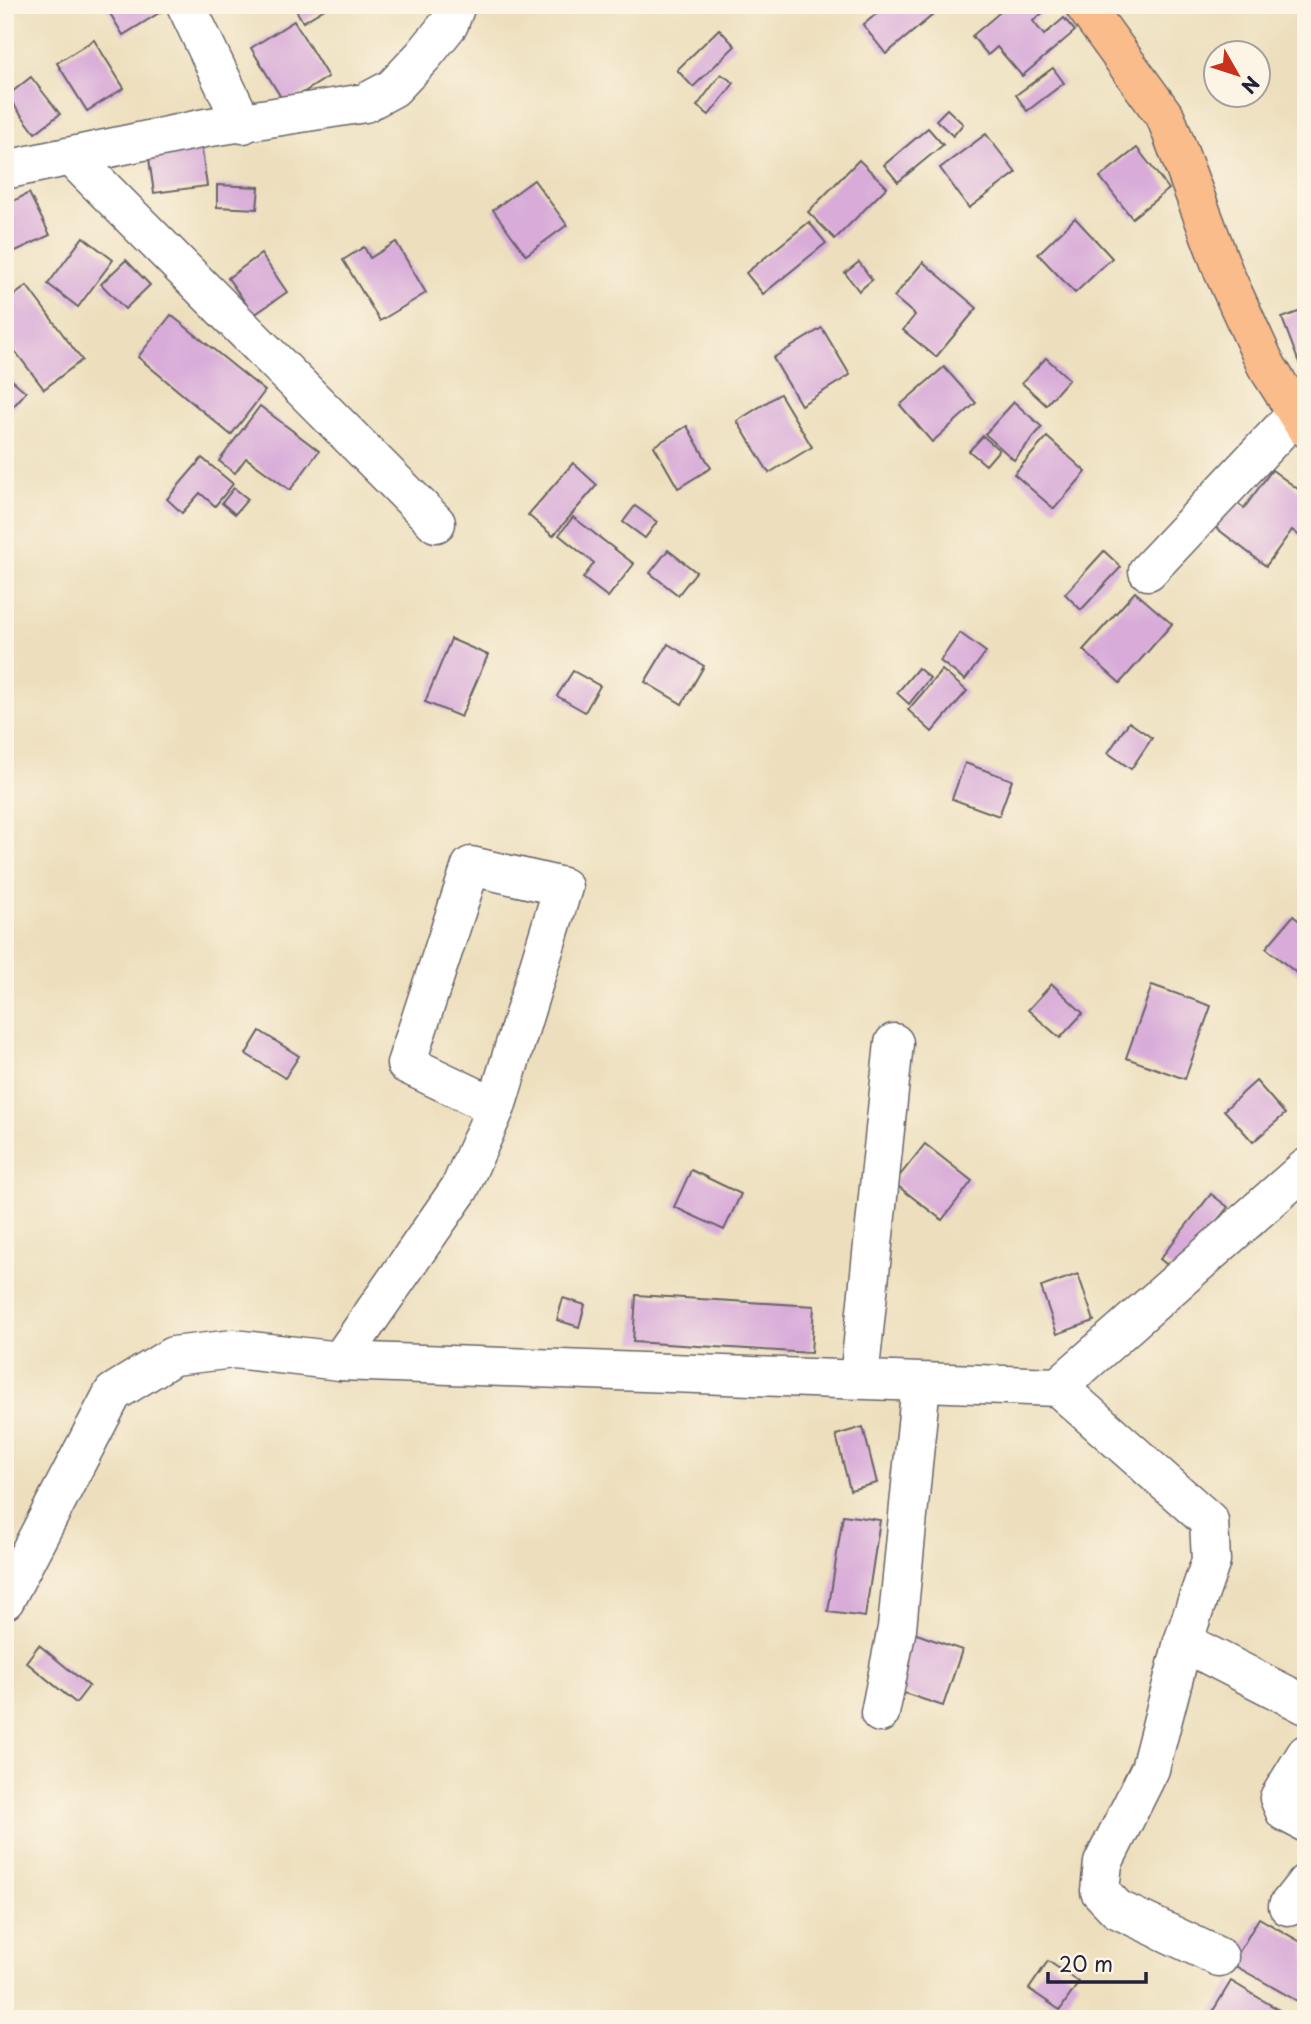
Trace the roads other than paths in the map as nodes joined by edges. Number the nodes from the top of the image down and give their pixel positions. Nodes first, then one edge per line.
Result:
1 (186, 5) edge
2 (456, 5) edge
3 (1084, 5) edge
4 (243, 124) junction
5 (72, 157) junction
6 (7, 167) edge
7 (1301, 421) edge
8 (436, 523) dead end
9 (1147, 571) dead end
10 (894, 1043) dead end
11 (496, 1107) junction
12 (1306, 1168) edge
13 (340, 1362) junction
14 (859, 1379) junction
15 (921, 1383) junction
16 (1058, 1387) junction
17 (17, 1551) edge
18 (5, 1600) edge
19 (1184, 1642) junction
20 (1306, 1705) edge
21 (880, 1713) dead end
22 (1306, 1754) edge
23 (1306, 1823) edge
24 (1219, 1957) dead end

1 - 4 street
2 - 4 street
3 - 7 main road
4 - 5 street
5 - 6 street
5 - 8 street
7 - 9 street
10 - 14 street
11 - 11 street
11 - 13 street
12 - 16 street
13 - 14 street
13 - 17 street
14 - 15 street
15 - 16 street
15 - 21 street
16 - 19 street
17 - 18 street
19 - 20 street
19 - 24 street
22 - 23 street

